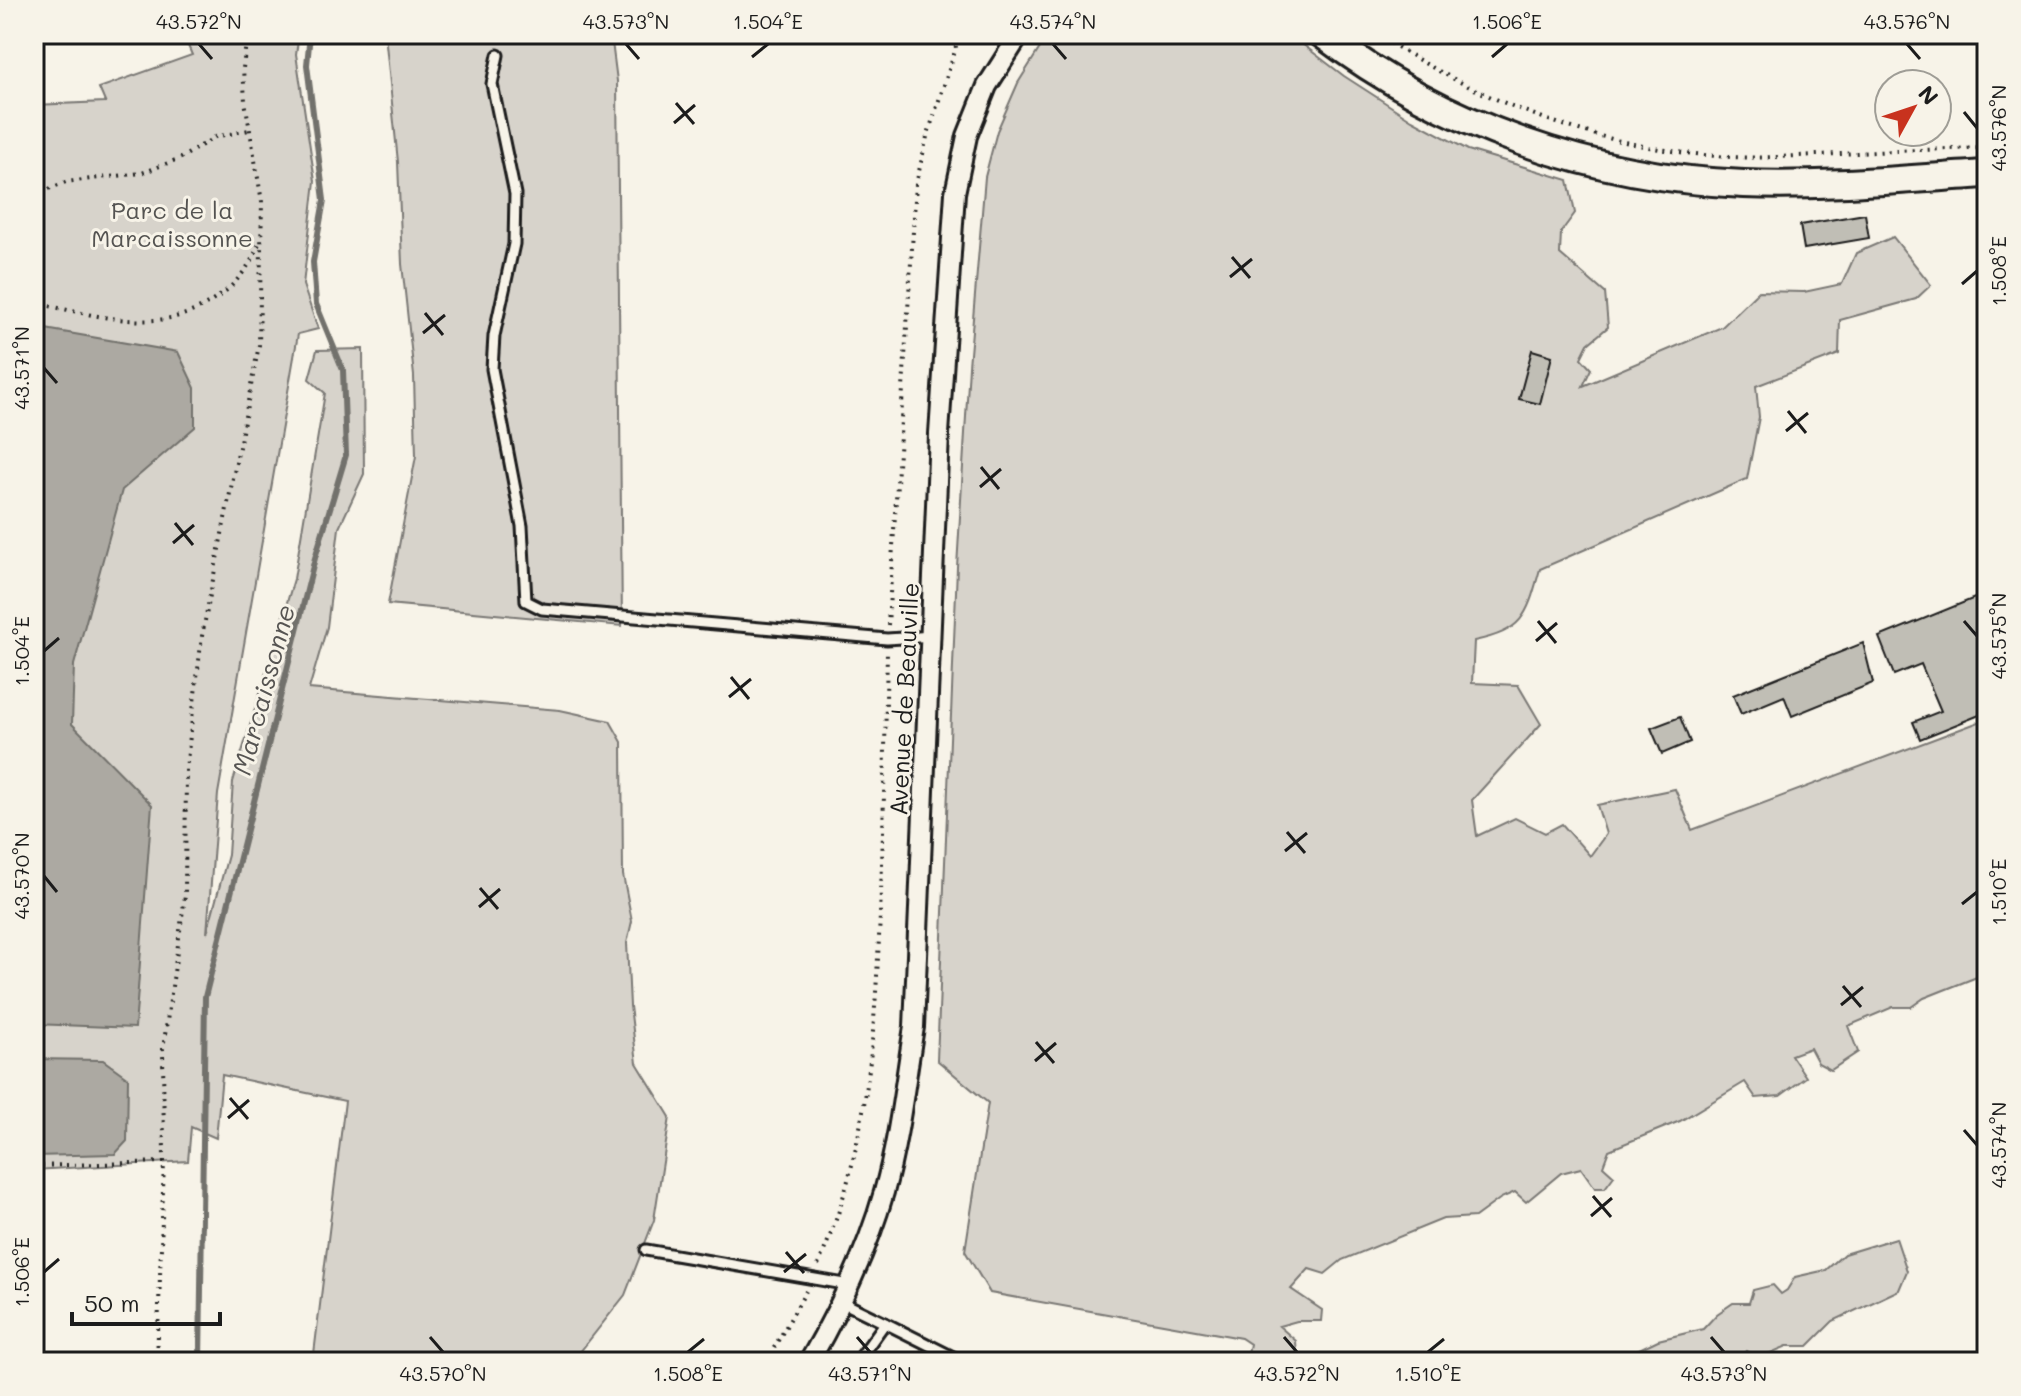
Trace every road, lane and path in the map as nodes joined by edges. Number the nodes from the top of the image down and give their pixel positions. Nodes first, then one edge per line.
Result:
1 (247, 34) edge
2 (1020, 34) edge
3 (1322, 34) edge
4 (1377, 34) edge
5 (952, 35) edge
6 (498, 55) dead end
7 (249, 130) junction
8 (1987, 148) edge
9 (1987, 174) edge
10 (34, 195) edge
11 (261, 233) junction
12 (34, 303) edge
13 (933, 636) junction
14 (887, 639) junction
15 (164, 1162) junction
16 (34, 1166) edge
17 (646, 1250) dead end
18 (812, 1278) junction
19 (850, 1285) junction
20 (842, 1302) junction
21 (885, 1323) junction
22 (157, 1362) edge
23 (766, 1362) edge
24 (809, 1362) edge
25 (857, 1362) edge
26 (963, 1362) edge

1 - 7 path
2 - 13 street, Avenue de Beauville
3 - 9 main road
4 - 8 path
5 - 14 path, Avenue de Beauville
6 - 14 lane
7 - 10 path
7 - 11 path
11 - 12 path
11 - 15 path
13 - 14 lane
13 - 19 street, Avenue de Beauville
14 - 18 path, Avenue de Beauville
15 - 16 path
15 - 22 path
17 - 18 lane
18 - 19 lane
18 - 23 path, Avenue de Beauville
19 - 20 street, Avenue de Beauville
20 - 21 lane
20 - 24 street, Avenue de Beauville
21 - 25 lane
21 - 26 lane

